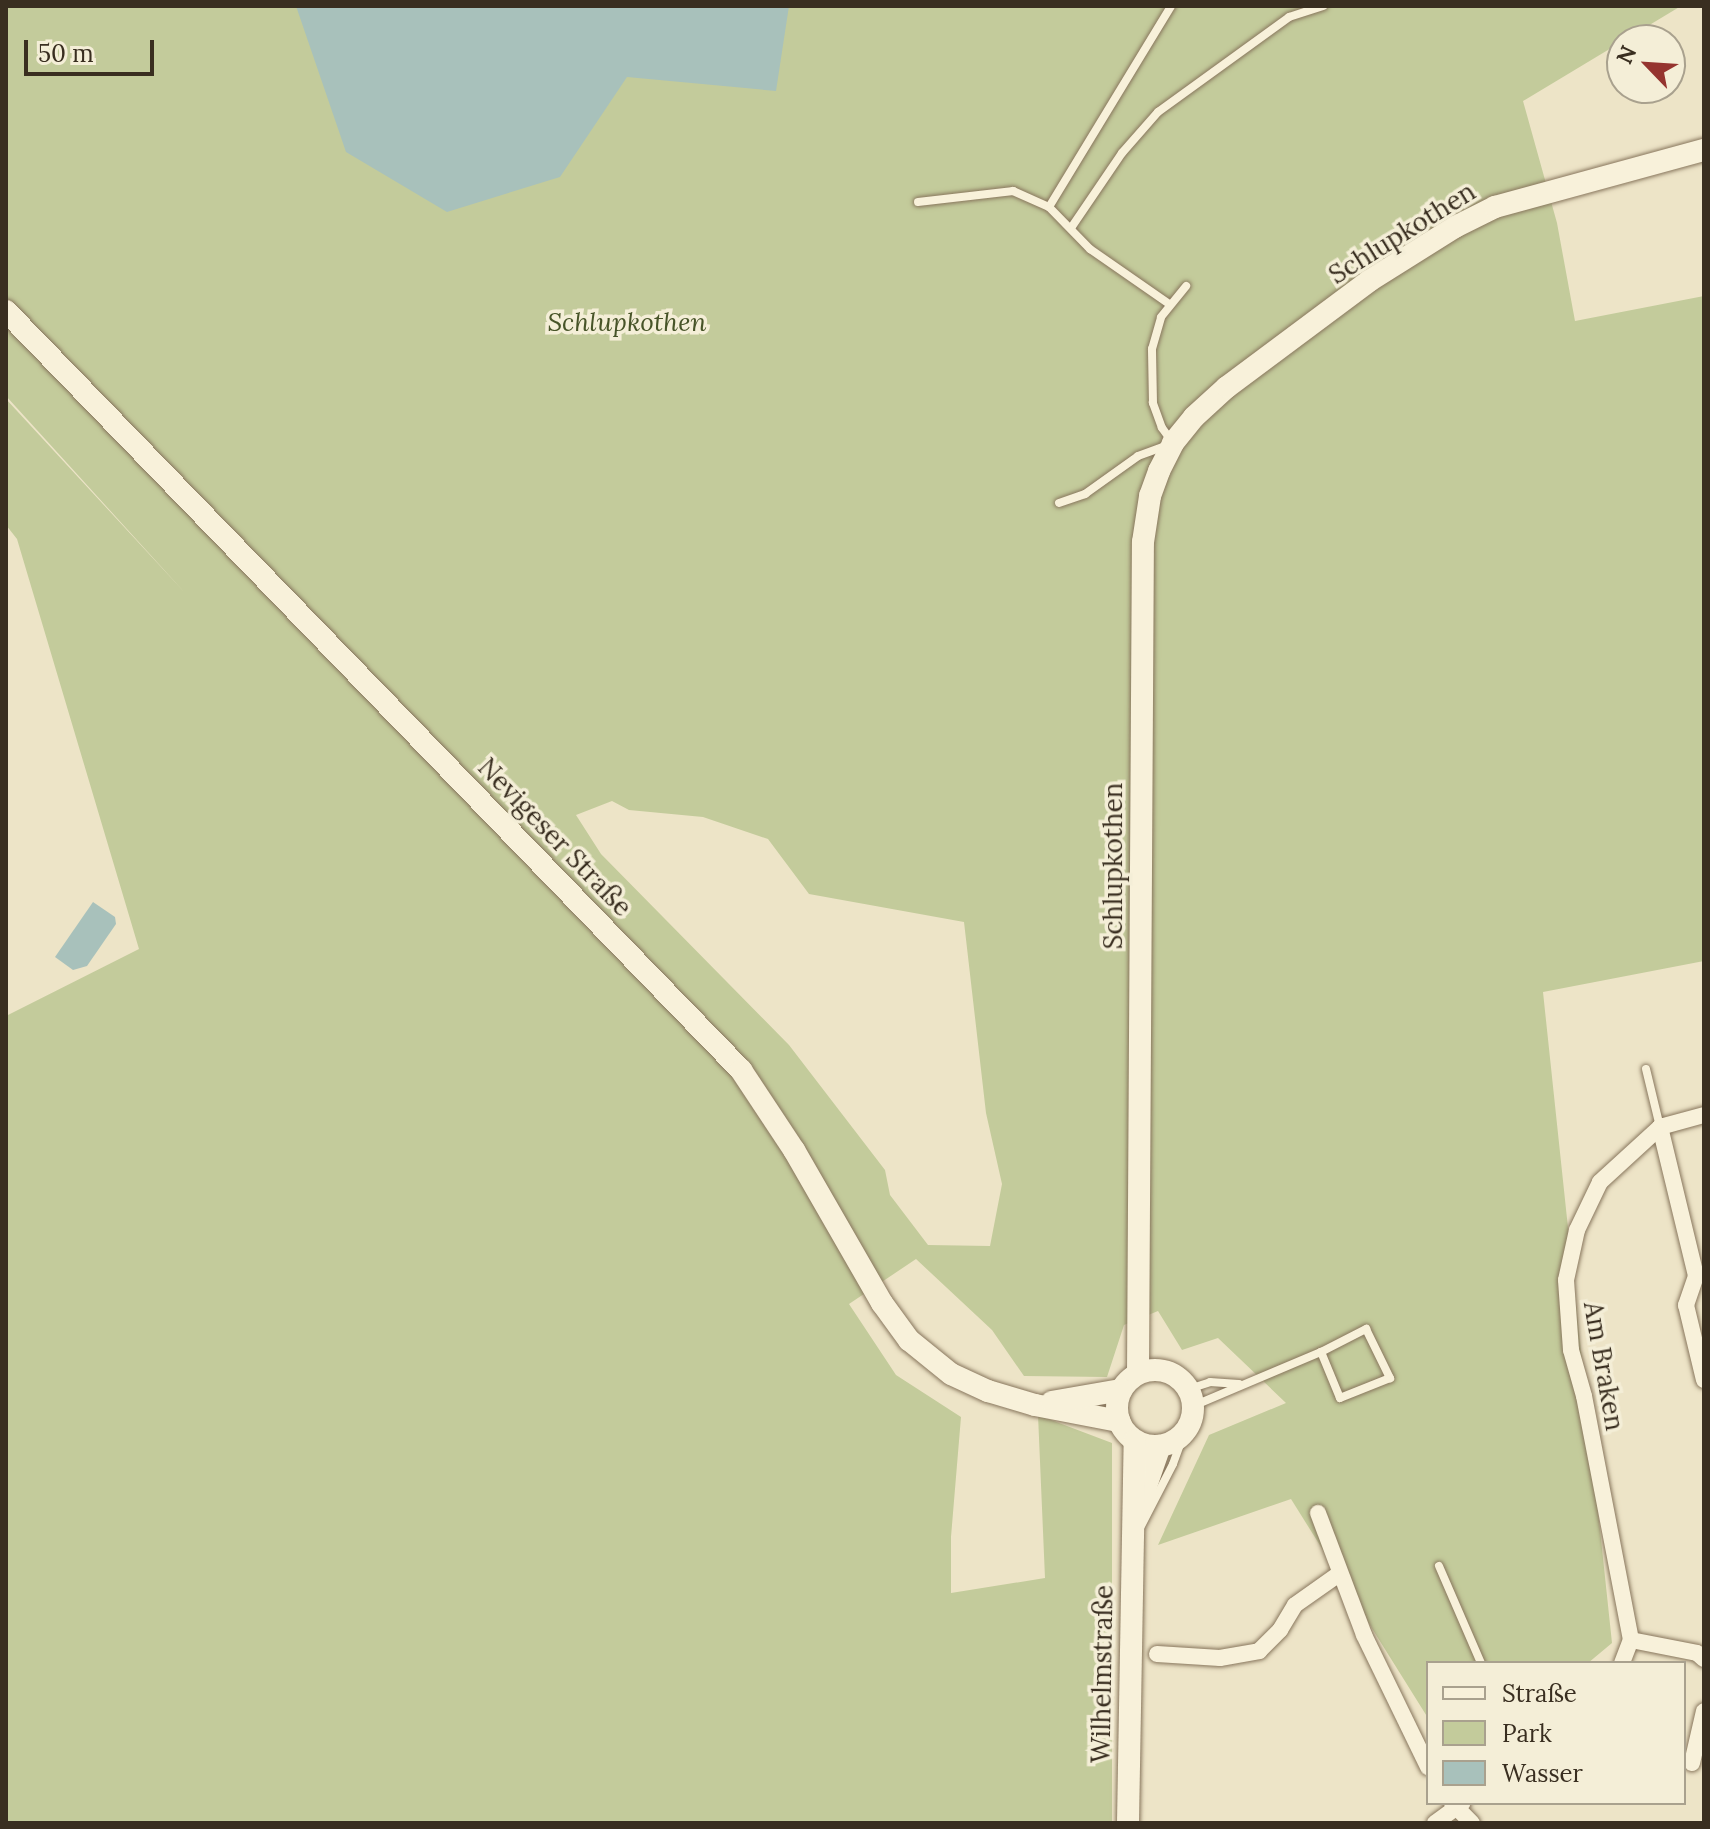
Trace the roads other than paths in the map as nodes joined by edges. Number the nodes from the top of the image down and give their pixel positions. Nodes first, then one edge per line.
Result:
1 (1171, 6) edge
2 (1323, 6) edge
3 (1704, 150) edge
4 (918, 202) dead end
5 (1049, 207) junction
6 (1071, 228) junction
7 (1186, 286) dead end
8 (1169, 304) junction
9 (6, 311) edge
10 (1173, 443) junction
11 (1059, 503) dead end
12 (1646, 1069) dead end
13 (1704, 1115) edge
14 (1660, 1127) junction
15 (1321, 1352) junction
16 (1149, 1371) junction
17 (1704, 1380) edge
18 (1240, 1384) junction
19 (1115, 1391) junction
20 (1191, 1398) junction
21 (1062, 1406) junction
22 (1114, 1420) junction
23 (1184, 1433) junction
24 (1135, 1441) junction
25 (1160, 1446) junction
26 (1318, 1513) dead end
27 (1132, 1535) junction
28 (1439, 1566) dead end
29 (1339, 1574) junction
30 (1631, 1640) junction
31 (1157, 1654) dead end
32 (1704, 1659) edge
33 (1480, 1661) edge
34 (1623, 1661) edge
35 (1704, 1711) edge
36 (1426, 1763) edge
37 (1692, 1763) dead end
38 (1457, 1805) edge
39 (1128, 1823) edge
40 (1435, 1823) edge
41 (1472, 1823) edge

1 - 5 lane
2 - 6 lane
3 - 10 main road, Schlupkothen
4 - 5 lane
5 - 6 lane
6 - 8 lane
7 - 8 lane
8 - 10 lane
9 - 21 main road, Nevigeser Straße
10 - 11 lane, Schlupkothen
10 - 16 main road, Schlupkothen
12 - 14 lane
13 - 14 street, Am Braken
14 - 17 street
14 - 30 street, Am Braken
15 - 15 lane
15 - 18 lane
16 - 19 main road
16 - 20 main road
18 - 20 lane
18 - 20 lane
19 - 21 main road, Nevigeser Straße
19 - 22 main road
20 - 23 main road
21 - 22 main road, Nevigeser Straße
22 - 24 main road
23 - 25 main road
23 - 27 lane
24 - 25 main road
24 - 27 main road, Wilhelmstraße
25 - 27 main road, Wilhelmstraße
26 - 29 street
27 - 39 main road, Wilhelmstraße
28 - 33 lane
29 - 31 street
29 - 36 street
30 - 32 street
30 - 34 street
35 - 37 street
38 - 40 street
38 - 41 street

